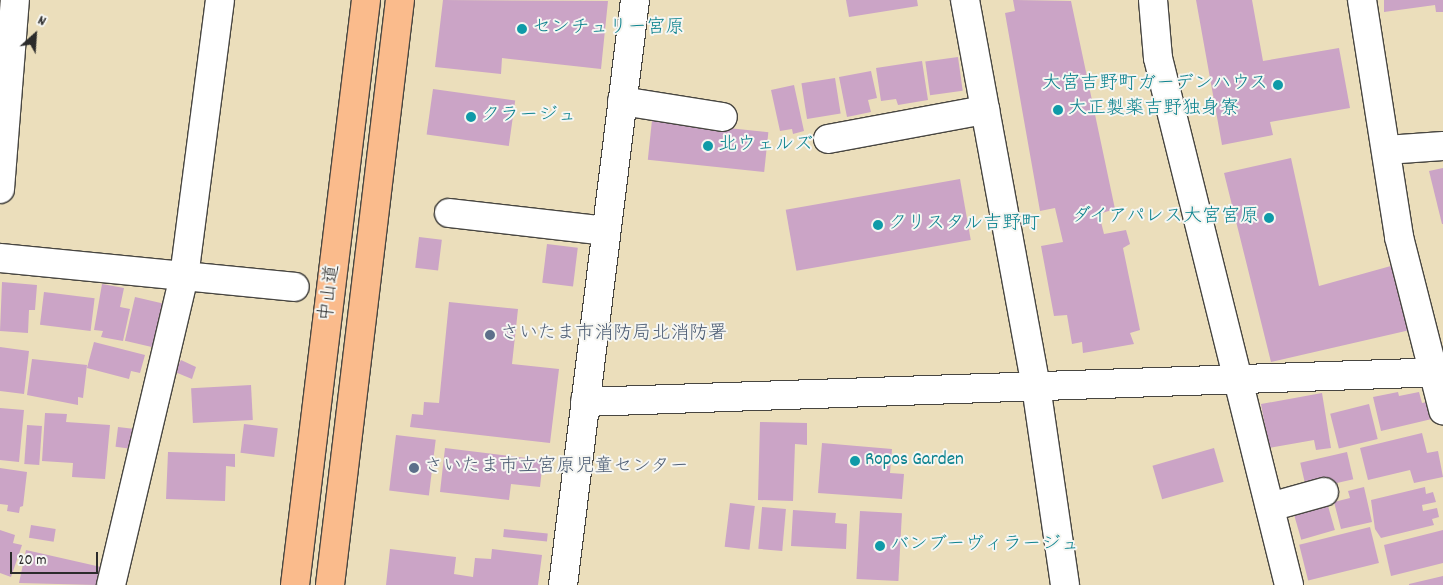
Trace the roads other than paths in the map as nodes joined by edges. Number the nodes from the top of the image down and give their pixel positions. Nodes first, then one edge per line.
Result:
1 (15, 0) edge
2 (220, 0) edge
3 (366, 0) edge
4 (400, 0) edge
5 (635, 0) edge
6 (965, 0) edge
7 (1154, 0) edge
8 (1362, 0) edge
9 (622, 100) junction
10 (985, 110) junction
11 (723, 117) dead end
12 (828, 139) dead end
13 (1443, 146) edge
14 (1386, 150) junction
15 (0, 189) edge
16 (449, 213) dead end
17 (606, 231) junction
18 (0, 258) edge
19 (184, 277) junction
20 (295, 287) dead end
21 (1438, 372) edge
22 (1236, 379) junction
23 (1036, 386) junction
24 (585, 402) junction
25 (1443, 410) edge
26 (1324, 492) dead end
27 (1270, 507) junction
28 (111, 585) edge
29 (295, 585) edge
30 (330, 585) edge
31 (563, 585) edge
32 (1065, 585) edge
33 (1289, 585) edge

1 - 15 street
2 - 19 street
3 - 29 highway, 中山道
4 - 30 highway, 中山道
5 - 9 street
6 - 10 street
7 - 22 street
8 - 14 street
9 - 11 street
9 - 17 street
10 - 12 street
10 - 23 street
13 - 14 street
14 - 21 street
16 - 17 street
17 - 24 street
18 - 19 street
19 - 20 street
19 - 28 street
21 - 22 street
21 - 25 street
22 - 23 street
22 - 27 street
23 - 24 street
23 - 32 street
24 - 31 street
26 - 27 street
27 - 33 street

